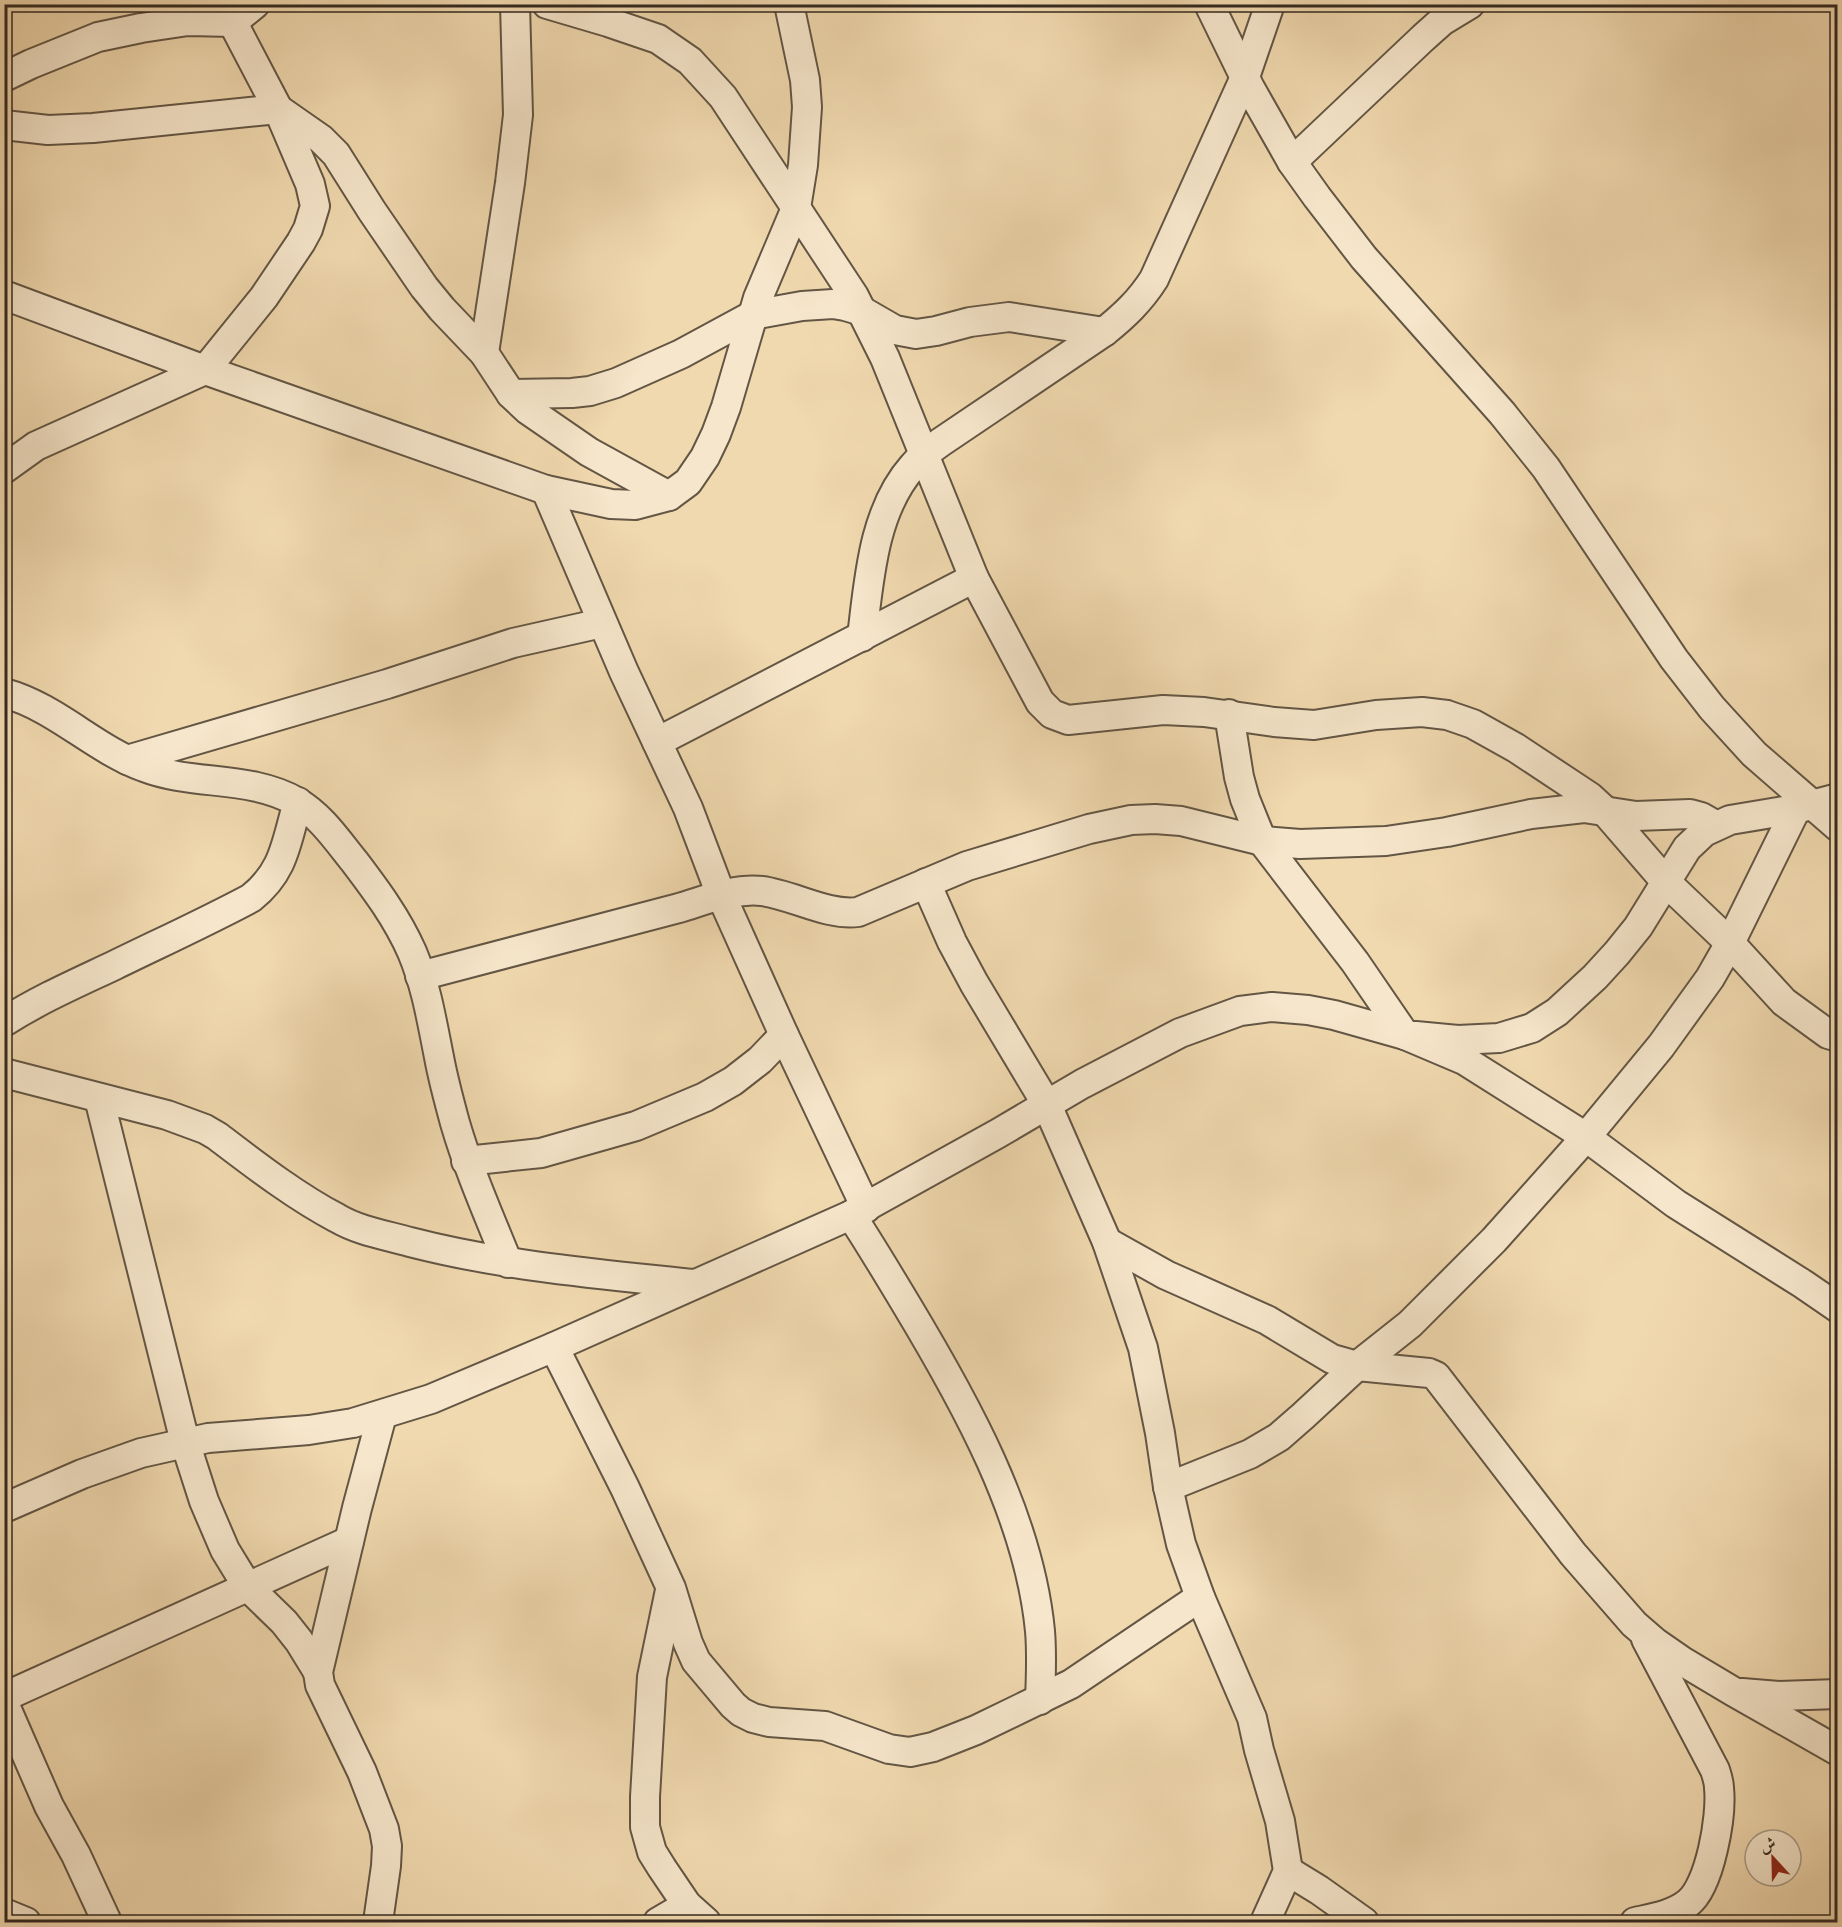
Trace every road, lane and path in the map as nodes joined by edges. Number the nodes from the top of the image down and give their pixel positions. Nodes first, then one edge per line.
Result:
1 (255, 4) edge
2 (515, 4) edge
3 (547, 4) edge
4 (789, 4) edge
5 (1209, 4) edge
6 (1270, 4) edge
7 (1470, 4) edge
8 (228, 13) edge
9 (4, 77) edge
10 (1245, 77) junction
11 (278, 109) junction
12 (4, 124) edge
13 (1292, 162) junction
14 (796, 208) junction
15 (4, 295) edge
16 (862, 311) junction
17 (753, 315) junction
18 (1104, 332) junction
19 (484, 353) junction
20 (205, 370) junction
21 (511, 394) junction
22 (924, 455) junction
23 (4, 469) edge
24 (546, 490) junction
25 (669, 496) junction
26 (974, 578) junction
27 (602, 623) junction
28 (862, 637) junction
29 (4, 693) edge
30 (1229, 714) junction
31 (657, 742) junction
32 (127, 760) junction
33 (298, 802) junction
34 (1815, 805) edge
35 (1603, 809) junction
36 (1715, 825) junction
37 (1838, 827) edge
38 (1262, 841) junction
39 (1666, 882) junction
40 (926, 883) junction
41 (721, 895) junction
42 (1730, 944) junction
43 (420, 976) junction
44 (4, 1022) edge
45 (784, 1035) junction
46 (1405, 1035) junction
47 (1838, 1036) edge
48 (4, 1073) edge
49 (99, 1098) junction
50 (1047, 1105) junction
51 (1586, 1137) junction
52 (466, 1161) junction
53 (859, 1211) junction
54 (1107, 1242) junction
55 (508, 1263) junction
56 (695, 1284) junction
57 (1838, 1308) edge
58 (554, 1347) junction
59 (1357, 1366) junction
60 (382, 1415) junction
61 (185, 1442) junction
62 (1168, 1487) junction
63 (4, 1508) edge
64 (349, 1541) junction
65 (247, 1586) junction
66 (671, 1588) junction
67 (1200, 1597) junction
68 (1641, 1630) junction
69 (318, 1672) junction
70 (1734, 1692) junction
71 (1838, 1695) edge
72 (4, 1697) edge
73 (1040, 1700) junction
74 (4, 1703) edge
75 (1838, 1751) edge
76 (1288, 1871) junction
77 (4, 1913) edge
78 (696, 1914) edge
79 (26, 1923) edge
80 (107, 1923) edge
81 (378, 1923) edge
82 (658, 1923) edge
83 (1265, 1923) edge
84 (1364, 1923) edge
85 (1635, 1923) edge

1 - 8 street
2 - 19 street
3 - 14 street
4 - 14 street
5 - 10 street
6 - 10 street
7 - 13 street
8 - 9 street
8 - 11 street
10 - 13 street
10 - 18 street
11 - 12 street
11 - 19 street
11 - 20 street
13 - 34 street
14 - 16 street
14 - 17 street
15 - 20 street
16 - 17 street
16 - 18 street
16 - 22 street
17 - 21 street
17 - 25 street
18 - 22 street
19 - 21 street
20 - 23 street
20 - 24 street
21 - 25 street
22 - 26 street
22 - 28 street
24 - 25 street
24 - 27 street
26 - 28 street
26 - 30 street
27 - 31 street
27 - 32 street
28 - 31 street
29 - 32 street
30 - 35 street
30 - 38 street
31 - 41 street
32 - 33 street
33 - 43 street
33 - 44 street
34 - 36 street
34 - 37 street
34 - 42 street
35 - 36 street
35 - 38 street
35 - 39 street
36 - 39 street
38 - 40 street
38 - 46 street
39 - 42 street
39 - 46 street
40 - 41 street
40 - 50 street
41 - 43 street
41 - 45 street
42 - 47 street
42 - 51 street
43 - 52 street
45 - 52 street
45 - 53 street
46 - 50 street
46 - 51 street
48 - 49 street
49 - 55 street
49 - 61 street
50 - 53 street
50 - 54 street
51 - 57 street
51 - 59 street
52 - 55 street
53 - 56 street
53 - 73 street
54 - 59 street
54 - 62 street
55 - 56 street
56 - 58 street
58 - 60 street
58 - 66 street
59 - 62 street
59 - 68 street
60 - 61 street
60 - 64 street
61 - 63 street
61 - 65 street
62 - 67 street
64 - 65 street
64 - 69 street
65 - 69 street
65 - 72 street
66 - 73 street
66 - 78 street
67 - 73 street
67 - 76 street
68 - 70 street
68 - 85 street
69 - 81 street
70 - 71 street
70 - 75 street
74 - 80 street
76 - 83 street
76 - 84 street
77 - 79 street
78 - 82 street

